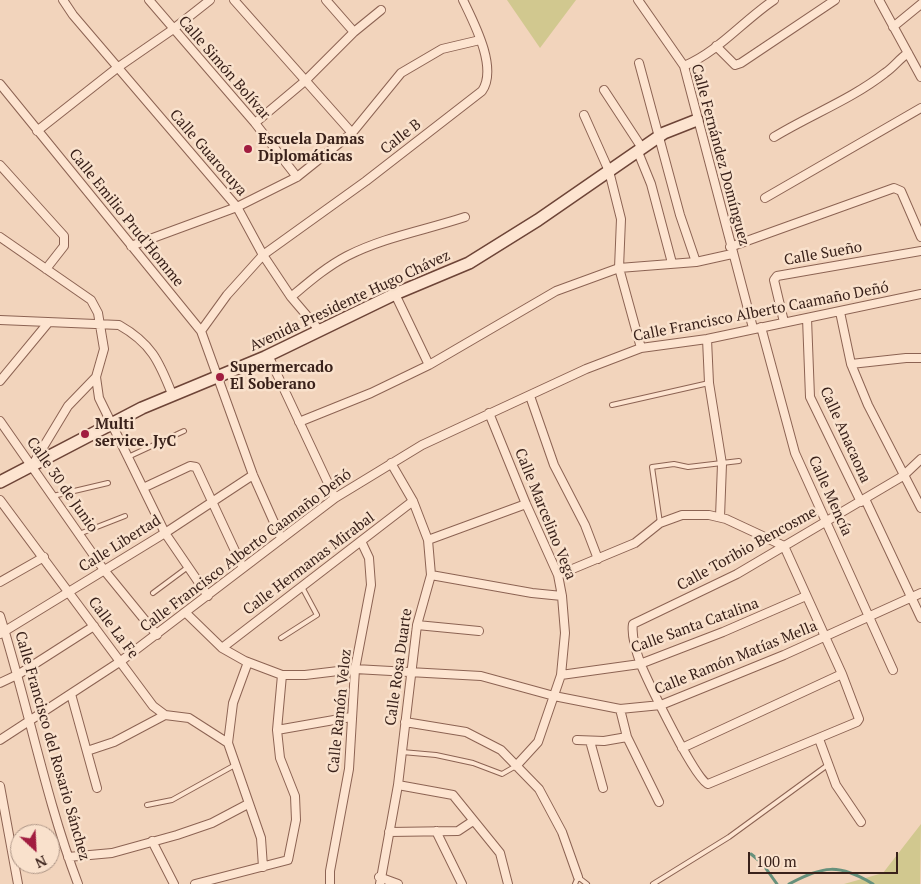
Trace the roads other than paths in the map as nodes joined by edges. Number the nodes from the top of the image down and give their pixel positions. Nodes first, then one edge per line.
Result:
1 (63, 0) edge
2 (149, 0) edge
3 (210, 0) edge
4 (234, 0) edge
5 (326, 0) edge
6 (463, 0) edge
7 (638, 0) edge
8 (774, 0) edge
9 (835, 0) edge
10 (879, 0) edge
11 (921, 4) edge
12 (381, 10) dead end
13 (894, 27) junction
14 (172, 30) junction
15 (354, 32) junction
16 (480, 40) junction
17 (716, 46) junction
18 (908, 53) junction
19 (639, 63) dead end
20 (684, 66) junction
21 (117, 68) junction
22 (921, 77) edge
23 (304, 81) junction
24 (0, 84) edge
25 (604, 90) dead end
26 (921, 108) edge
27 (584, 116) dead end
28 (697, 120) junction
29 (255, 123) junction
30 (37, 131) junction
31 (352, 133) junction
32 (659, 137) junction
33 (774, 137) dead end
34 (640, 150) junction
35 (0, 165) edge
36 (609, 171) junction
37 (297, 177) junction
38 (765, 198) dead end
39 (237, 207) junction
40 (465, 218) dead end
41 (0, 236) edge
42 (921, 237) edge
43 (131, 246) junction
44 (731, 250) junction
45 (921, 251) edge
46 (263, 255) junction
47 (696, 262) junction
48 (672, 263) junction
49 (619, 268) junction
50 (46, 269) junction
51 (395, 294) junction
52 (921, 294) edge
53 (291, 297) junction
54 (840, 312) junction
55 (807, 318) junction
56 (2, 319) edge
57 (784, 322) junction
58 (48, 323) junction
59 (100, 325) junction
60 (757, 327) junction
61 (200, 331) junction
62 (320, 331) junction
63 (707, 339) junction
64 (641, 348) junction
65 (268, 355) junction
66 (921, 358) edge
67 (429, 364) junction
68 (851, 364) junction
69 (96, 377) junction
70 (219, 377) junction
71 (0, 382) edge
72 (709, 383) junction
73 (172, 394) junction
74 (530, 396) junction
75 (612, 405) dead end
76 (489, 413) junction
77 (0, 421) edge
78 (299, 422) junction
79 (112, 423) junction
80 (184, 431) dead end
81 (128, 457) junction
82 (921, 459) edge
83 (739, 461) dead end
84 (390, 463) junction
85 (32, 464) junction
86 (722, 464) junction
87 (253, 475) junction
88 (904, 476) junction
89 (0, 482) edge
90 (108, 482) dead end
91 (143, 488) junction
92 (54, 496) junction
93 (335, 498) junction
94 (0, 500) edge
95 (212, 500) junction
96 (413, 501) junction
97 (863, 501) junction
98 (526, 504) junction
99 (921, 508) edge
100 (125, 516) dead end
101 (720, 517) junction
102 (826, 522) junction
103 (660, 523) junction
104 (165, 533) junction
105 (79, 534) junction
106 (281, 538) junction
107 (428, 540) junction
108 (361, 541) junction
109 (784, 546) junction
110 (44, 557) junction
111 (598, 559) junction
112 (188, 567) junction
113 (243, 568) junction
114 (104, 570) junction
115 (431, 575) junction
116 (558, 575) junction
117 (0, 582) edge
118 (302, 587) junction
119 (70, 592) junction
120 (921, 593) edge
121 (153, 594) dead end
122 (208, 596) junction
123 (562, 596) junction
124 (806, 596) junction
125 (912, 598) junction
126 (186, 613) junction
127 (0, 616) edge
128 (871, 616) junction
129 (921, 618) edge
130 (416, 625) junction
131 (94, 626) junction
132 (479, 631) dead end
133 (2, 632) edge
134 (157, 635) junction
135 (825, 637) junction
136 (281, 638) dead end
137 (222, 648) junction
138 (121, 661) junction
139 (248, 662) junction
140 (640, 664) junction
141 (355, 669) junction
142 (893, 670) dead end
143 (410, 671) junction
144 (19, 674) junction
145 (842, 674) junction
146 (282, 675) junction
147 (561, 675) junction
148 (0, 682) edge
149 (72, 694) junction
150 (554, 696) junction
151 (661, 705) junction
152 (620, 709) junction
153 (165, 714) junction
154 (351, 717) junction
155 (30, 722) junction
156 (405, 722) junction
157 (277, 730) junction
158 (627, 737) junction
159 (820, 738) junction
160 (0, 740) edge
161 (578, 740) dead end
162 (590, 741) junction
163 (228, 743) junction
164 (682, 748) junction
165 (87, 751) junction
166 (402, 752) junction
167 (829, 764) junction
168 (236, 765) junction
169 (516, 766) junction
170 (398, 785) junction
171 (0, 786) edge
172 (96, 788) dead end
173 (603, 788) dead end
174 (659, 802) dead end
175 (248, 804) junction
176 (147, 805) dead end
177 (473, 821) junction
178 (861, 822) dead end
179 (436, 831) junction
180 (389, 832) junction
181 (152, 841) junction
182 (68, 857) junction
183 (263, 867) junction
184 (380, 881) edge
185 (576, 881) edge
186 (18, 884) edge
187 (78, 884) edge
188 (174, 884) edge
189 (195, 884) edge
190 (330, 884) edge
191 (398, 884) edge
192 (462, 884) edge
193 (508, 884) edge
194 (587, 884) edge
195 (653, 884) edge

1 - 21 street, Calle Guarocuya
2 - 14 street, Calle Simón Bolívar
3 - 14 street
4 - 23 street
5 - 15 street
6 - 16 street, Calle B
7 - 20 street, Calle Fernández Domínguez
8 - 17 street
9 - 17 street
10 - 13 street
11 - 13 street
12 - 15 street
13 - 18 street
14 - 21 street
14 - 29 street, Calle Simón Bolívar
15 - 23 street
16 - 31 street
16 - 46 street, Calle B
17 - 20 street
18 - 22 street
18 - 33 street
19 - 32 street
20 - 28 street, Calle Fernández Domínguez
21 - 30 street
21 - 39 street, Calle Guarocuya
23 - 29 street
23 - 31 street
24 - 30 street, Calle Emilio Prud'Homme
25 - 34 street
26 - 38 street
27 - 36 street
28 - 32 main road, Avenida Presidente Hugo Chávez
28 - 44 street, Calle Fernández Domínguez
29 - 37 street, Calle Simón Bolívar
30 - 43 street, Calle Emilio Prud'Homme
31 - 37 street
32 - 34 main road, Avenida Presidente Hugo Chávez
32 - 47 street
34 - 36 main road, Avenida Presidente Hugo Chávez
34 - 48 street
35 - 50 street
36 - 49 street
36 - 51 main road, Avenida Presidente Hugo Chávez
37 - 39 street
39 - 43 street
39 - 46 street, Calle Guarocuya
40 - 53 street
41 - 50 street
42 - 44 street
43 - 61 street, Calle Emilio Prud'Homme
44 - 47 street
44 - 60 street, Calle Fernández Domínguez
45 - 57 street, Calle Sueño
46 - 53 street, Calle Guarocuya
46 - 61 street, Calle B
47 - 48 street
48 - 49 street
49 - 64 street
49 - 67 street
50 - 59 street
51 - 62 main road, Avenida Presidente Hugo Chávez
51 - 67 street
52 - 54 street, Calle Francisco Alberto Caamaño Deñó
53 - 62 street, Calle Guarocuya
54 - 55 street, Calle Francisco Alberto Caamaño Deñó
54 - 68 street
55 - 57 street, Calle Francisco Alberto Caamaño Deñó
55 - 97 street, Calle Anacaona
56 - 58 street
57 - 60 street, Calle Francisco Alberto Caamaño Deñó
58 - 59 street
58 - 71 street
59 - 69 street
59 - 73 street
60 - 63 street, Calle Francisco Alberto Caamaño Deñó
60 - 102 street, Calle Mencía
61 - 70 street, Calle Emilio Prud'Homme
62 - 65 main road, Avenida Presidente Hugo Chávez
63 - 64 street, Calle Francisco Alberto Caamaño Deñó
63 - 72 street
64 - 74 street, Calle Francisco Alberto Caamaño Deñó
65 - 70 main road, Avenida Presidente Hugo Chávez
65 - 78 street
66 - 68 street
67 - 78 street
68 - 88 street
69 - 79 street
69 - 85 street
70 - 73 main road, Avenida Presidente Hugo Chávez
70 - 87 street, Calle Emilio Prud'Homme
72 - 75 lane
72 - 86 street
73 - 79 main road, Avenida Presidente Hugo Chávez
74 - 76 street, Calle Francisco Alberto Caamaño Deñó
74 - 111 street
76 - 84 street, Calle Francisco Alberto Caamaño Deñó
76 - 98 street, Calle Marcelino Vega
77 - 85 street, Calle 30 de Junio
78 - 93 street
79 - 81 street
79 - 85 main road, Avenida Presidente Hugo Chávez
80 - 81 lane
81 - 91 street
82 - 88 street, Calle Toribio Bencosme
83 - 86 lane
84 - 93 street, Calle Francisco Alberto Caamaño Deñó
84 - 96 street, Calle Rosa Duarte
85 - 89 main road, Avenida Presidente Hugo Chávez
85 - 92 street, Calle 30 de Junio
86 - 101 street
86 - 103 lane
87 - 95 street, Calle Libertad
87 - 106 street, Calle Emilio Prud'Homme
88 - 97 street, Calle Toribio Bencosme
88 - 99 street
90 - 92 lane
91 - 95 street
91 - 104 street
92 - 105 street, Calle 30 de Junio
93 - 106 street, Calle Francisco Alberto Caamaño Deñó
94 - 110 street, Calle La Fe
95 - 104 street, Calle Libertad
95 - 113 street
96 - 107 street, Calle Rosa Duarte
96 - 108 street, Calle Hermanas Mirabal
97 - 102 street, Calle Toribio Bencosme
97 - 125 street, Calle Anacaona
98 - 107 street
98 - 116 street, Calle Marcelino Vega
100 - 105 lane
101 - 103 street
101 - 109 street
102 - 109 street, Calle Toribio Bencosme
102 - 128 street, Calle Mencía
103 - 111 street
104 - 112 street
104 - 114 street, Calle Libertad
105 - 114 street, Calle 30 de Junio
106 - 113 street, Calle Francisco Alberto Caamaño Deñó
107 - 115 street, Calle Rosa Duarte
108 - 118 street, Calle Hermanas Mirabal
108 - 141 street, Calle Ramón Veloz
109 - 124 street
109 - 140 street, Calle Toribio Bencosme
110 - 117 street
110 - 119 street, Calle La Fe
111 - 116 street
112 - 121 lane
112 - 122 street
113 - 122 street, Calle Francisco Alberto Caamaño Deñó
114 - 119 street, Calle Libertad
114 - 134 street, Calle 30 de Junio
115 - 123 street
115 - 130 street, Calle Rosa Duarte
116 - 123 street, Calle Marcelino Vega
118 - 136 lane
118 - 137 street, Calle Hermanas Mirabal
119 - 131 street, Calle La Fe
119 - 133 street, Calle Libertad
120 - 125 street, Calle Ramón Matías Mella
122 - 126 street, Calle Francisco Alberto Caamaño Deñó
123 - 147 street, Calle Marcelino Vega
124 - 135 street
124 - 140 street, Calle Santa Catalina
125 - 128 street, Calle Ramón Matías Mella
125 - 129 street, Calle Anacaona
126 - 134 street, Calle Francisco Alberto Caamaño Deñó
126 - 137 street, Calle Ramón Matías Mella
127 - 133 street, Calle Francisco del Rosario Sánchez
128 - 135 street, Calle Ramón Matías Mella
128 - 142 street, Calle Mencía
130 - 132 street
130 - 143 street, Calle Rosa Duarte
131 - 138 street, Calle La Fe
131 - 144 street
133 - 144 street, Calle Francisco del Rosario Sánchez
134 - 138 street, Calle Francisco Alberto Caamaño Deñó
135 - 145 street
135 - 151 street, Calle Ramón Matías Mella
137 - 139 street, Calle Ramón Matías Mella
138 - 149 street, Calle Francisco Alberto Caamaño Deñó
138 - 153 street, Calle La Fe
139 - 146 street, Calle Ramón Matías Mella
139 - 163 street
140 - 147 street, Calle Santa Catalina
140 - 151 street
141 - 143 street, Calle Ramón Matías Mella
141 - 146 street, Calle Ramón Matías Mella
141 - 154 street, Calle Ramón Veloz
143 - 150 street, Calle Ramón Matías Mella
143 - 156 street, Calle Rosa Duarte
144 - 148 street
144 - 155 street, Calle Francisco del Rosario Sánchez
145 - 159 street
145 - 164 street
146 - 157 street
147 - 150 street, Calle Marcelino Vega
149 - 155 street, Calle Francisco Alberto Caamaño Deñó
149 - 165 street
150 - 152 street, Calle Ramón Matías Mella
150 - 169 street, Calle Marcelino Vega
151 - 152 street, Calle Ramón Matías Mella
151 - 164 street
152 - 158 street
153 - 163 street
153 - 165 street
154 - 157 street
154 - 190 street, Calle Ramón Veloz
155 - 160 street, Calle Francisco Alberto Caamaño Deñó
155 - 182 street, Calle Francisco del Rosario Sánchez
156 - 166 street, Calle Rosa Duarte
156 - 169 street
157 - 183 street
158 - 162 street
158 - 174 street
159 - 164 street
159 - 167 street
161 - 162 street
162 - 173 street
163 - 168 street
165 - 172 street
166 - 169 lane
166 - 170 street, Calle Rosa Duarte
167 - 178 street
167 - 195 lane
168 - 175 street
168 - 176 lane
169 - 185 street
170 - 177 street
170 - 180 street, Calle Rosa Duarte
171 - 186 street
175 - 181 street
175 - 183 street
177 - 179 street
177 - 193 street
179 - 180 street
179 - 192 street
180 - 184 street, Calle Rosa Duarte
181 - 182 street
181 - 188 street
182 - 187 street, Calle Francisco del Rosario Sánchez
183 - 189 street
184 - 191 street
185 - 194 lane

